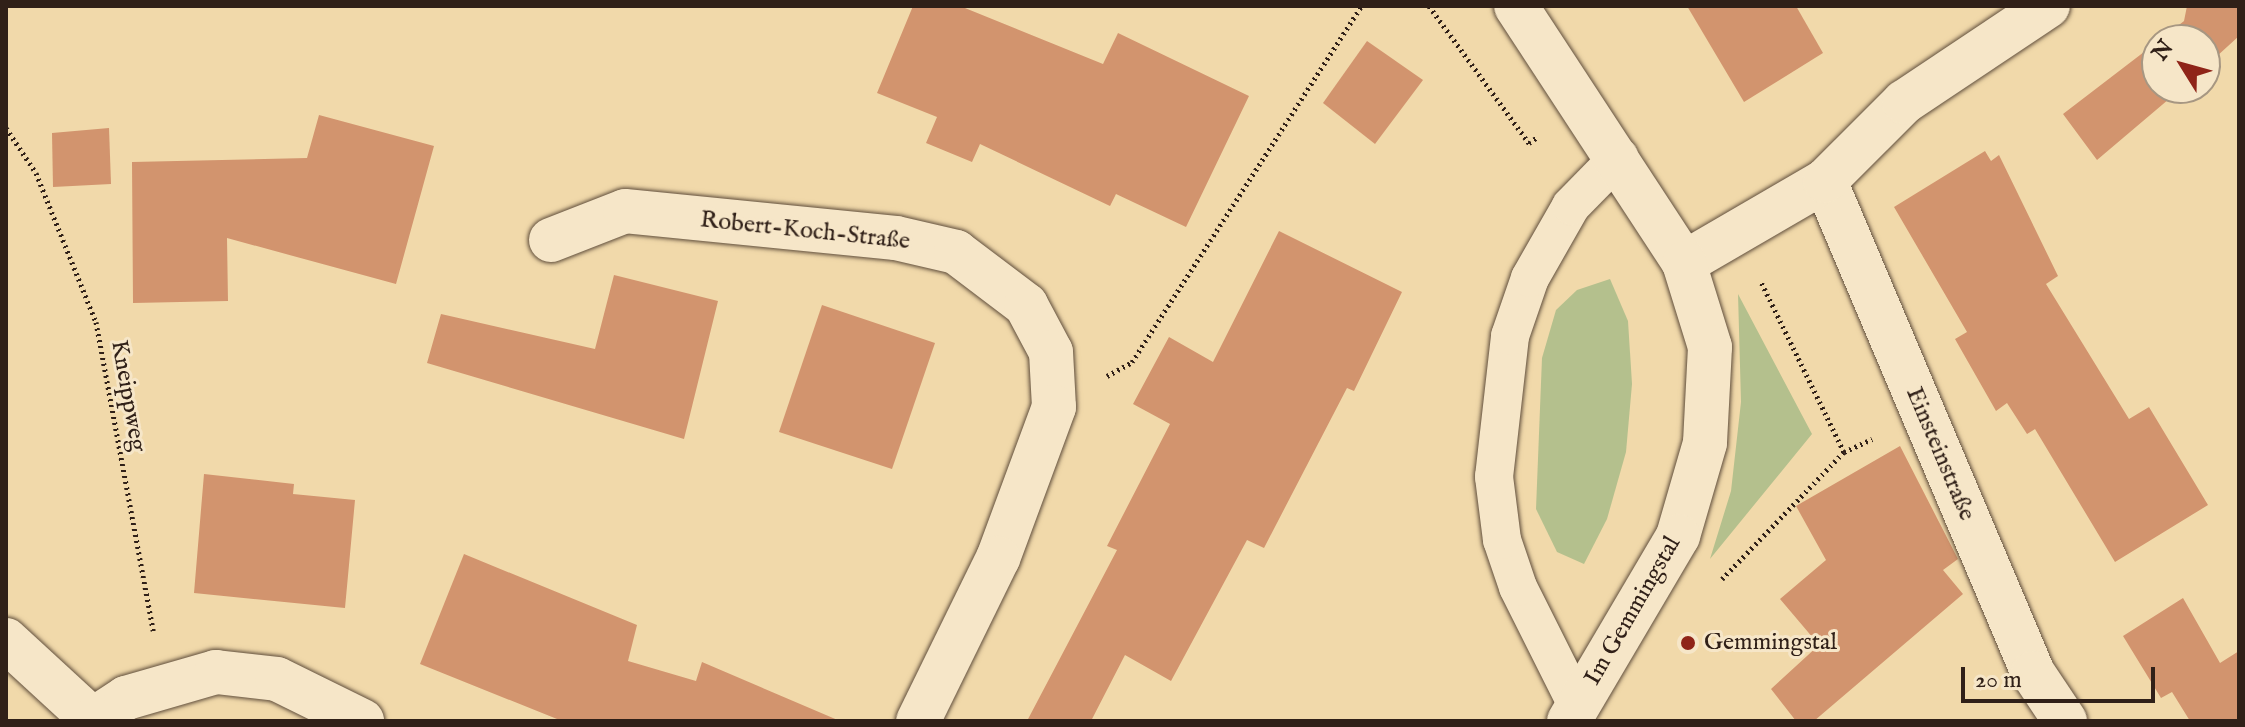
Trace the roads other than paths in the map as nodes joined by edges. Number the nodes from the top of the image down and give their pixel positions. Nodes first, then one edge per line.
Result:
1 (1516, 6) edge
2 (2048, 6) edge
3 (1619, 157) junction
4 (1825, 181) junction
5 (551, 240) dead end
6 (1684, 263) junction
7 (6, 640) edge
8 (1574, 714) edge
9 (92, 720) edge
10 (362, 721) edge
11 (918, 721) edge
12 (2065, 721) edge

1 - 3 street
2 - 4 street
3 - 6 street
3 - 8 lane
4 - 6 street
4 - 12 street, Einsteinstraße
5 - 11 street, Robert-Koch-Straße
6 - 8 street, Im Gemmingstal
7 - 9 street
9 - 10 street

